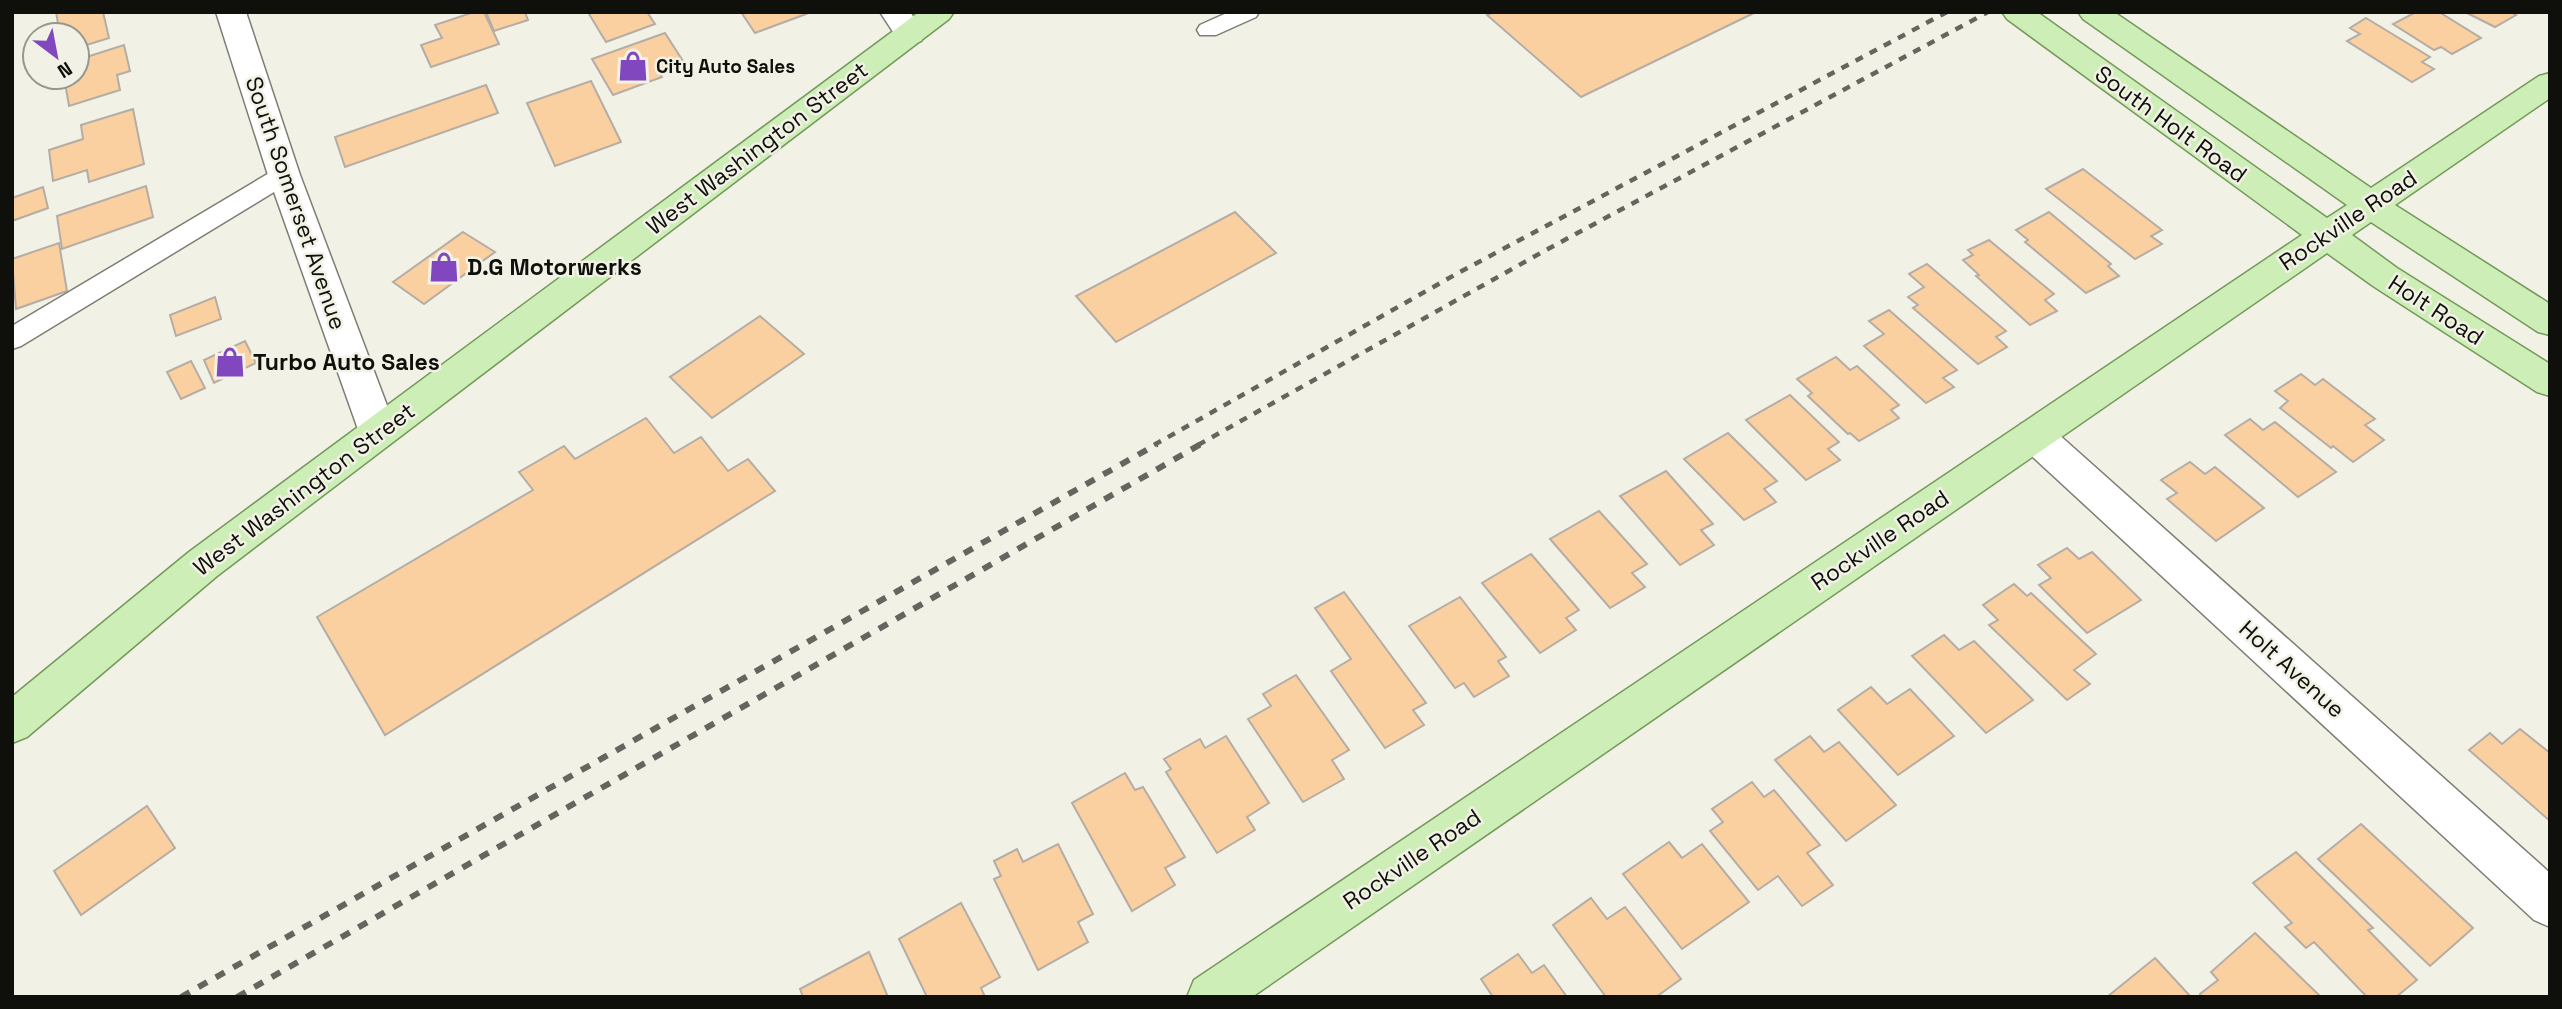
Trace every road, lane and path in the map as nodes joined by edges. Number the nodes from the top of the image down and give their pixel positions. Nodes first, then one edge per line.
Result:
1 (231, 12) edge
2 (939, 12) edge
3 (1248, 12) edge
4 (2017, 12) edge
5 (2093, 12) edge
6 (902, 23) edge
7 (1209, 30) dead end
8 (2550, 83) edge
9 (284, 175) junction
10 (2371, 205) junction
11 (2326, 235) junction
12 (2550, 322) edge
13 (12, 339) edge
14 (2550, 382) edge
15 (378, 432) junction
16 (2034, 435) junction
17 (12, 723) edge
18 (2550, 904) edge
19 (1211, 997) edge

1 - 9 street, South Somerset Avenue
2 - 6 main road, West Washington Street
3 - 7 lane
4 - 11 main road, South Holt Road
5 - 10 main road, South Holt Road
6 - 15 main road, West Washington Street
8 - 10 main road, Rockville Road
9 - 13 lane
9 - 15 street, South Somerset Avenue
10 - 11 main road, Rockville Road
10 - 12 main road
11 - 14 main road, Holt Road
11 - 16 main road, Rockville Road
15 - 17 main road, West Washington Street
16 - 18 street, Holt Avenue
16 - 19 main road, Rockville Road

